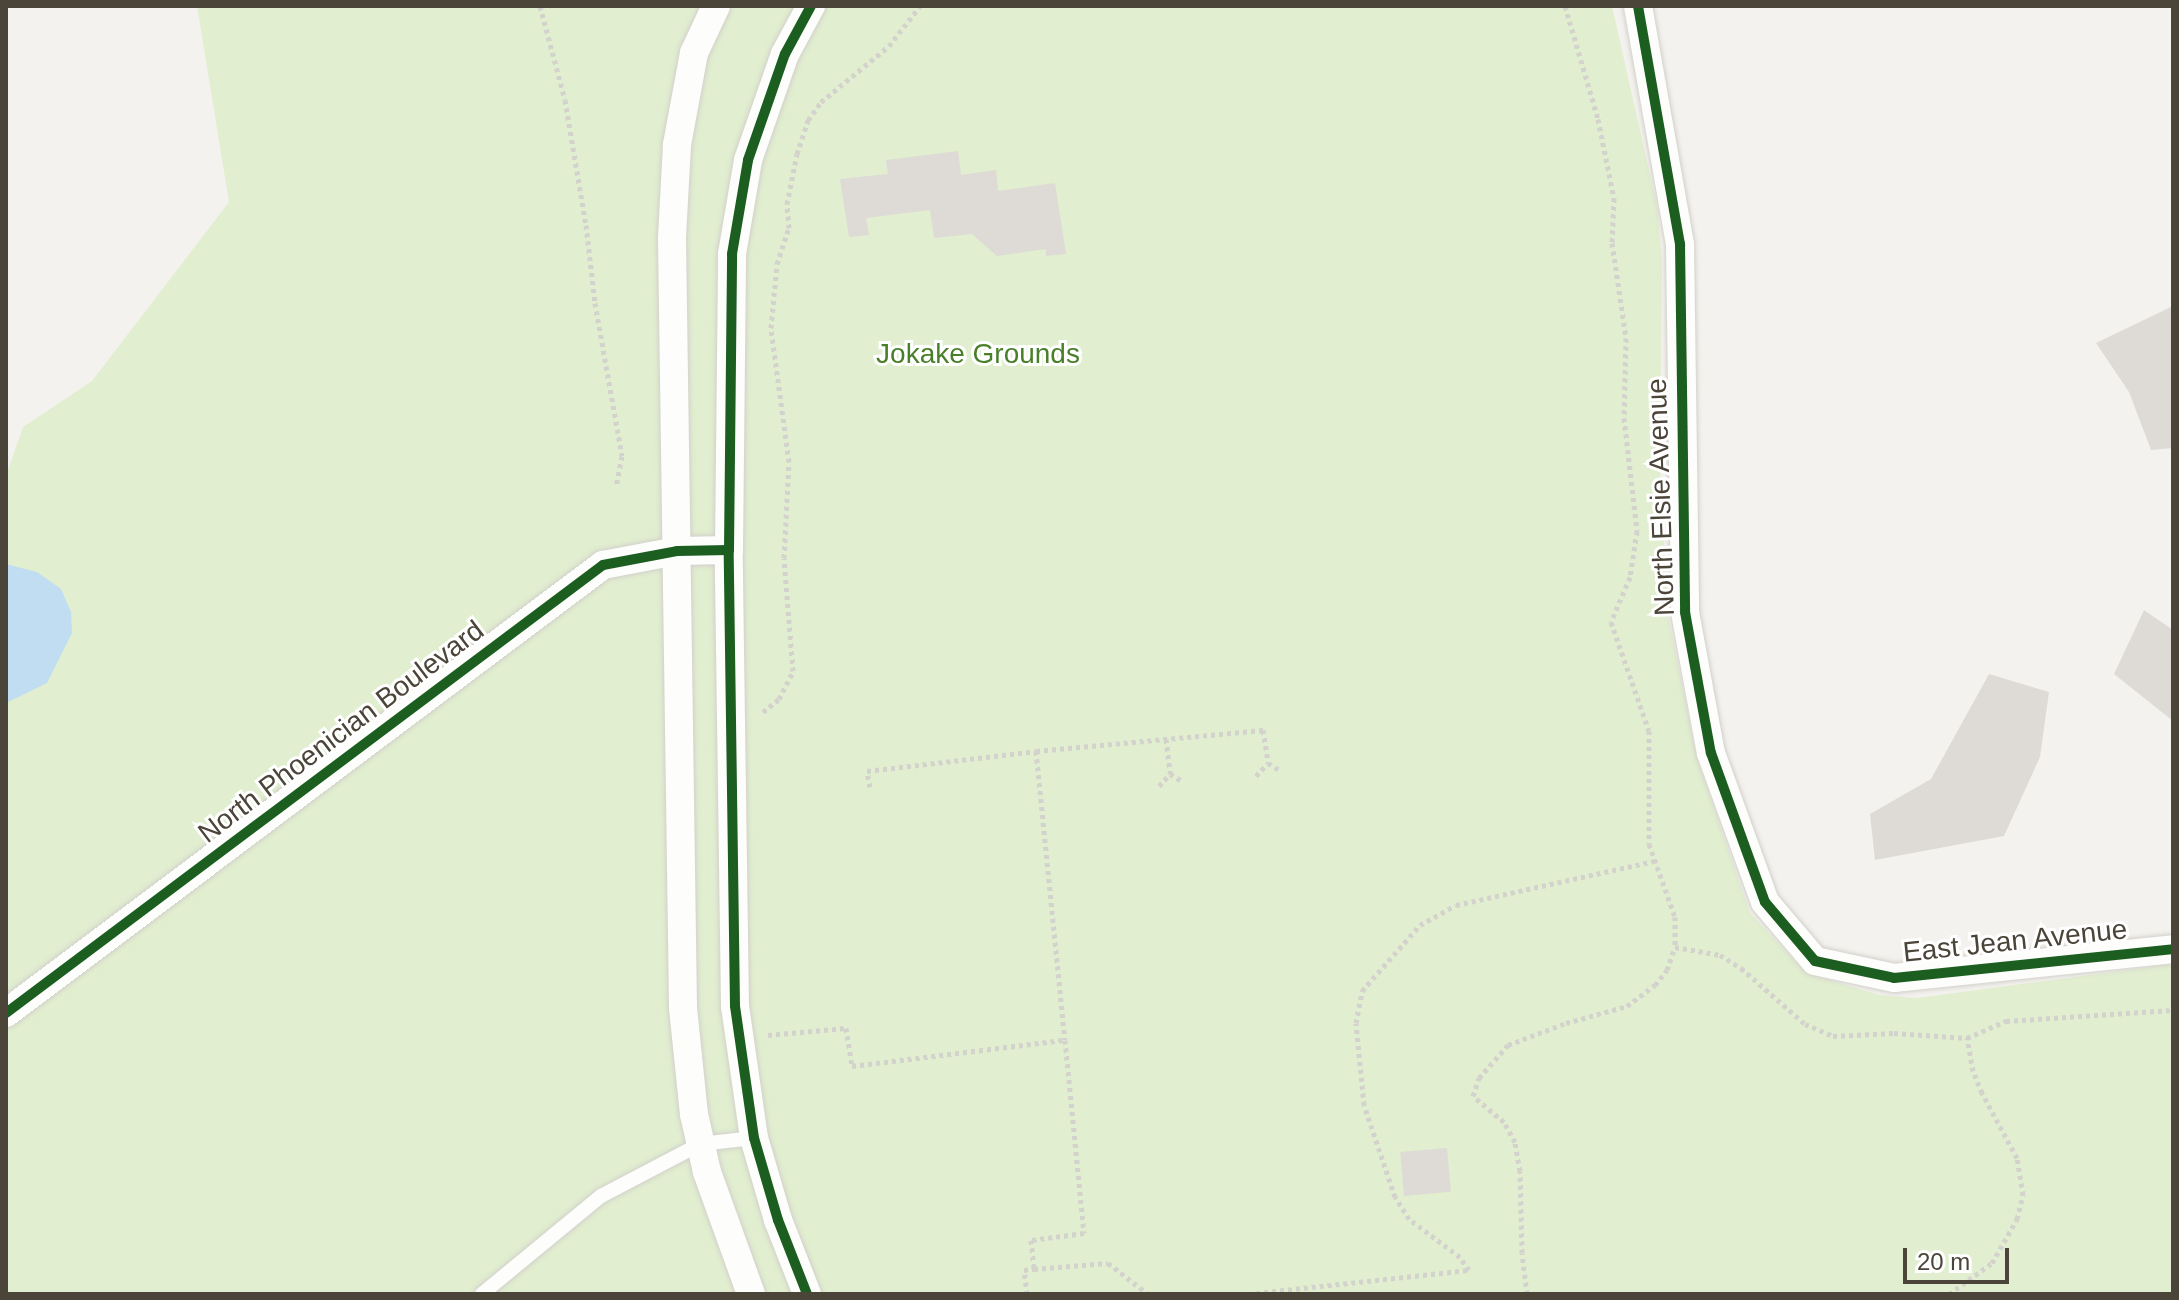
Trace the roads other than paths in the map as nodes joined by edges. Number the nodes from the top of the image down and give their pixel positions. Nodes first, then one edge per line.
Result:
1 (716, 6) edge
2 (811, 6) edge
3 (1638, 6) edge
4 (729, 550) junction
5 (677, 551) junction
6 (2173, 949) edge
7 (1815, 961) joint
8 (6, 1013) edge
9 (754, 1138) junction
10 (700, 1144) junction
11 (482, 1294) edge
12 (751, 1294) edge
13 (807, 1294) edge

1 - 5 street
2 - 4 street
3 - 7 street, North Elsie Avenue
4 - 5 street, North Phoenician Boulevard
4 - 9 street
5 - 8 street, North Phoenician Boulevard
5 - 10 street
6 - 7 street, East Jean Avenue
9 - 10 lane
9 - 13 street
10 - 11 lane
10 - 12 street

